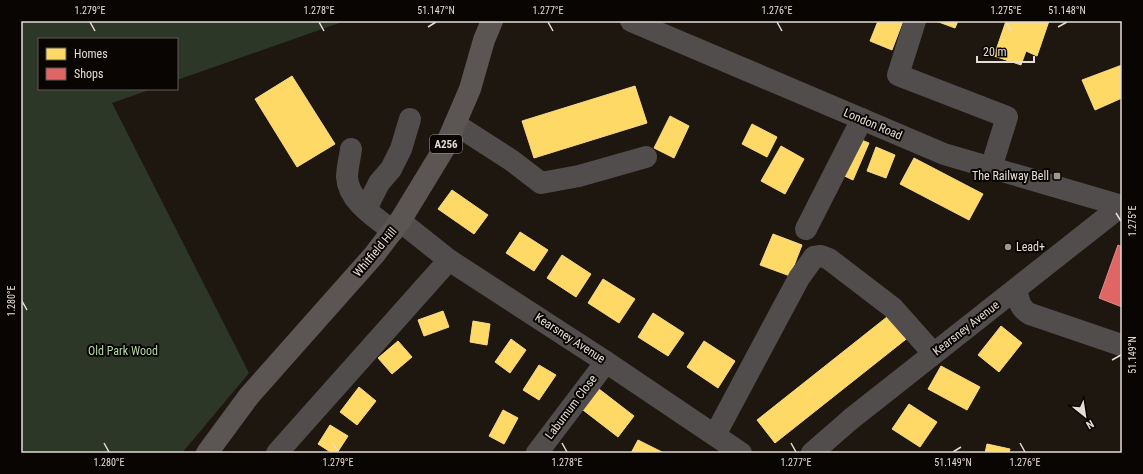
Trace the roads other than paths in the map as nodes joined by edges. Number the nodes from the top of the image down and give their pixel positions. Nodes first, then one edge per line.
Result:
1 (492, 21) edge
2 (631, 21) edge
3 (915, 21) edge
4 (410, 119) dead end
5 (862, 120) junction
6 (455, 124) junction
7 (351, 148) dead end
8 (646, 157) dead end
9 (991, 168) junction
10 (1122, 206) edge
11 (366, 209) junction
12 (396, 226) junction
13 (806, 229) dead end
14 (449, 260) junction
15 (1016, 289) junction
16 (1121, 345) edge
17 (933, 354) junction
18 (606, 362) junction
19 (715, 435) junction
20 (207, 453) edge
21 (277, 453) edge
22 (537, 453) edge
23 (741, 453) edge
24 (812, 453) edge

1 - 6 main road, Whitfield Hill / A256
2 - 5 street, London Road
3 - 9 street
4 - 11 street
5 - 9 street, London Road
5 - 13 street
6 - 8 street
6 - 12 main road, Whitfield Hill / A256
7 - 11 street, Kearsney Avenue
9 - 10 street, London Road
10 - 15 street, Kearsney Avenue
11 - 12 street, Kearsney Avenue
12 - 14 street, Kearsney Avenue
12 - 20 main road, Whitfield Hill / A256
14 - 18 street, Kearsney Avenue
14 - 21 street
15 - 16 street
15 - 17 street, Kearsney Avenue
17 - 19 street
17 - 24 street, Kearsney Avenue
18 - 19 street, Kearsney Avenue
18 - 22 street, Laburnum Close
19 - 23 street, Kearsney Avenue

